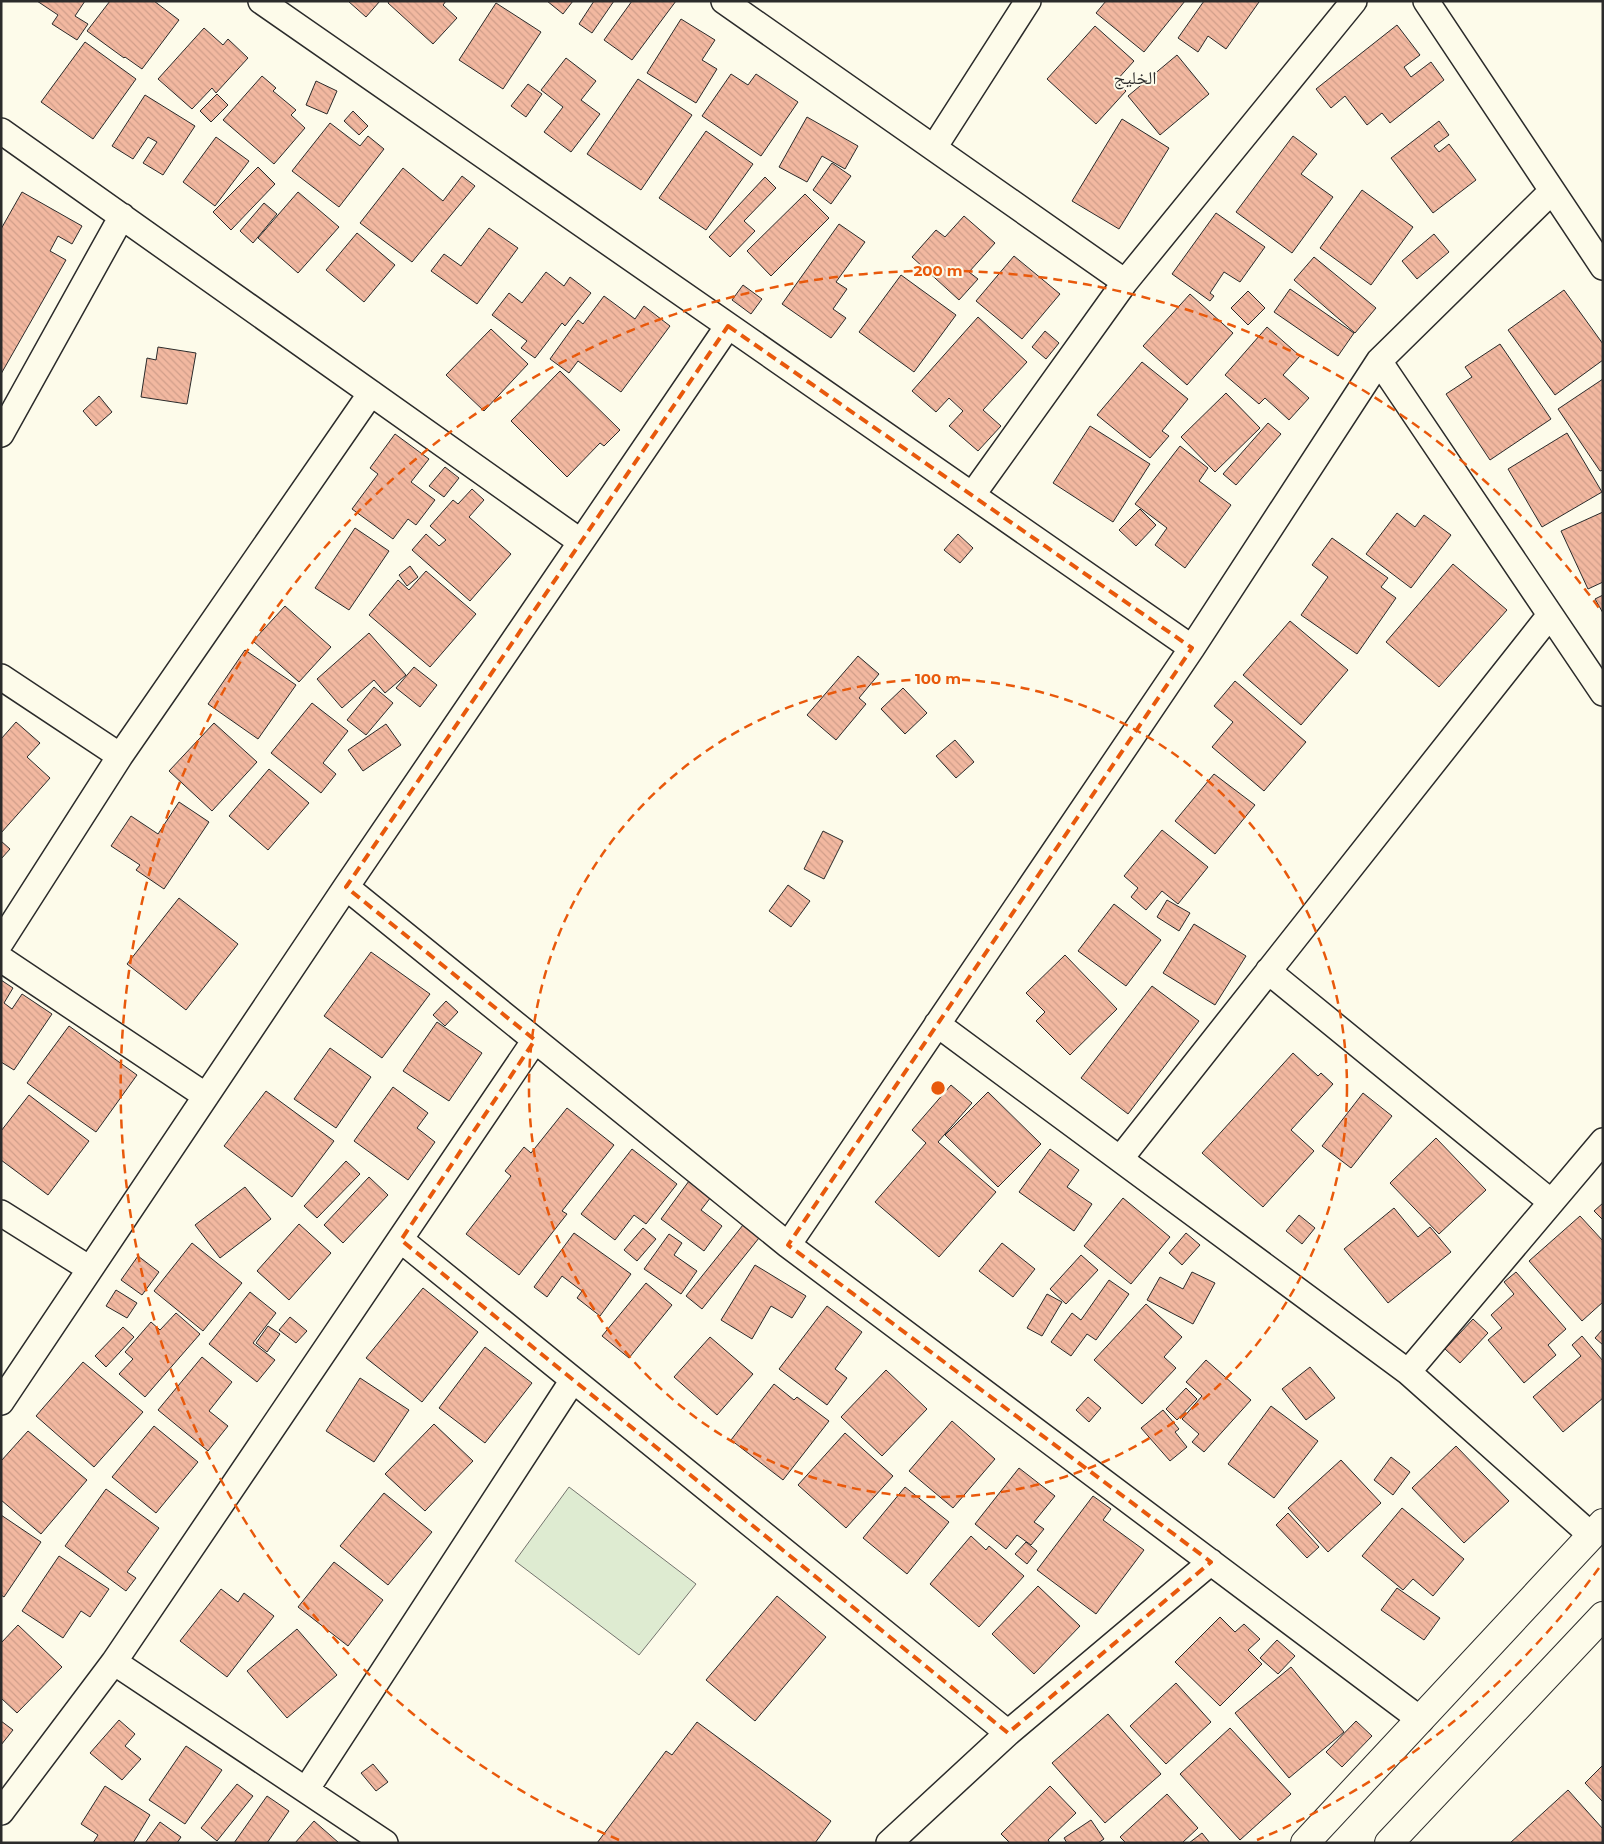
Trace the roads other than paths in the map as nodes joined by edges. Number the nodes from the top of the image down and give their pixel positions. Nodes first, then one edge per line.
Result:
1 (261, 1) edge
2 (724, 1) edge
3 (1028, 1) edge
4 (1354, 1) edge
5 (1426, 1) edge
6 (1, 131) edge
7 (935, 146) junction
8 (1552, 191) junction
9 (122, 216) junction
10 (1603, 267) edge
11 (1125, 282) junction
12 (728, 326) junction
13 (1379, 361) junction
14 (371, 393) junction
15 (1, 434) edge
16 (973, 494) junction
17 (581, 542) junction
18 (1550, 615) junction
19 (1192, 648) junction
20 (1, 677) edge
21 (1603, 693) edge
22 (120, 756) junction
23 (346, 887) junction
24 (1, 942) edge
25 (1, 959) edge
26 (1268, 971) junction
27 (937, 1024) junction
28 (536, 1040) junction
29 (206, 1096) junction
30 (1603, 1141) edge
31 (1120, 1160) junction
32 (1552, 1202) junction
33 (1, 1213) edge
34 (400, 1240) junction
35 (788, 1245) junction
36 (90, 1269) junction
37 (1408, 1372) junction
38 (573, 1380) junction
39 (1, 1402) edge
40 (1597, 1529) edge
41 (1211, 1562) junction
42 (1603, 1616) edge
43 (114, 1662) junction
44 (1421, 1720) junction
45 (1008, 1733) junction
46 (306, 1790) junction
47 (1, 1812) edge
48 (385, 1843) edge
49 (889, 1843) edge
50 (1305, 1843) edge
51 (1389, 1843) edge

1 - 12 street
2 - 7 street
3 - 7 street
4 - 11 street
5 - 8 street
6 - 9 street
7 - 11 street
8 - 10 street
8 - 13 street
9 - 14 street
9 - 15 street
11 - 16 street
12 - 16 street
12 - 17 street
13 - 18 street
13 - 19 street
14 - 17 street
14 - 22 street
16 - 19 street
17 - 23 street
18 - 21 street
18 - 26 street
19 - 27 street
20 - 22 street
22 - 24 street
23 - 28 street
23 - 29 street
25 - 29 street
26 - 31 street
26 - 32 street
27 - 31 street
27 - 35 street
28 - 34 street
28 - 35 street
29 - 36 street
30 - 32 street
31 - 37 street
32 - 37 street
33 - 36 street
34 - 38 street
34 - 43 street
35 - 41 street
36 - 39 street
37 - 40 street
38 - 45 street
38 - 46 street
40 - 44 street
41 - 44 street
41 - 45 street
42 - 51 street
43 - 46 street
43 - 47 street
44 - 50 street
45 - 49 street
46 - 48 street

